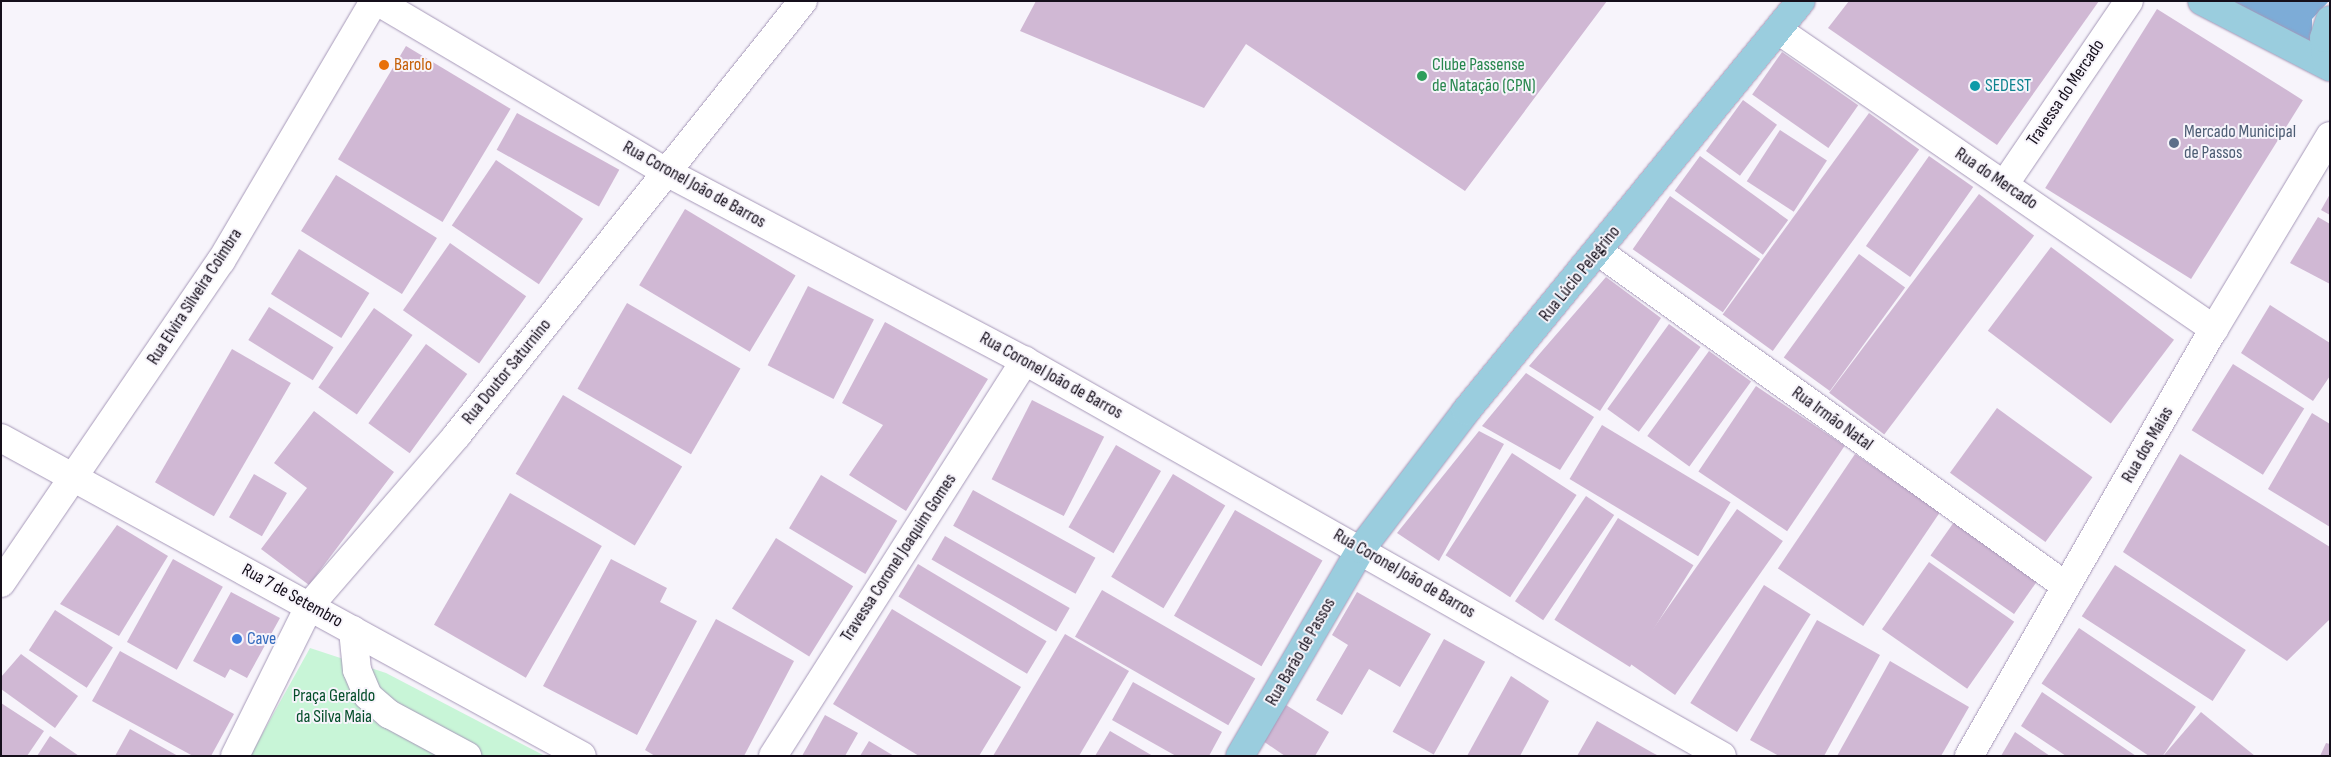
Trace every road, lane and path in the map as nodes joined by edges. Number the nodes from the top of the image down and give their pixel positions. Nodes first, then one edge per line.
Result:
1 (376, 1) edge
2 (803, 1) edge
3 (1801, 1) edge
4 (2129, 1) edge
5 (2202, 1) edge
6 (2330, 20) edge
7 (1778, 30) junction
8 (2329, 66) edge
9 (2330, 136) edge
10 (668, 173) junction
11 (2004, 185) junction
12 (1599, 252) junction
13 (2214, 329) junction
14 (1025, 361) junction
15 (1, 438) edge
16 (75, 478) junction
17 (1361, 549) junction
18 (1, 583) edge
19 (2066, 586) junction
20 (310, 605) junction
21 (353, 630) junction
22 (235, 756) edge
23 (467, 756) edge
24 (582, 756) edge
25 (773, 756) edge
26 (1240, 756) edge
27 (1722, 756) edge
28 (1969, 756) edge

1 - 10 street, Rua Coronel João de Barros
1 - 16 street, Rua Elvira Silveira Coimbra
2 - 10 street, Rua Doutor Saturnino
3 - 7 main road, Rua Lúcio Pelegrino
4 - 11 street, Travessa do Mercado
5 - 8 main road
6 - 8 main road
7 - 11 street, Rua do Mercado
7 - 12 main road, Rua Lúcio Pelegrino
9 - 13 street, Rua dos Maias
10 - 14 street, Rua Coronel João de Barros
10 - 20 street, Rua Doutor Saturnino
11 - 13 street, Rua do Mercado
12 - 17 main road, Rua Lúcio Pelegrino
12 - 19 street, Rua Irmão Natal
13 - 19 street, Rua dos Maias
14 - 17 street, Rua Coronel João de Barros
14 - 25 street, Travessa Coronel Joaquim Gomes
15 - 16 street, Rua 7 de Setembro
16 - 18 street, Rua Elvira Silveira Coimbra
16 - 20 street, Rua 7 de Setembro
17 - 26 main road, Rua Barão de Passos
17 - 27 street, Rua Coronel João de Barros
19 - 28 street, Rua dos Maias
20 - 21 street, Rua 7 de Setembro
20 - 22 street, Rua Doutor Saturnino
21 - 23 street
21 - 24 street, Rua 7 de Setembro

